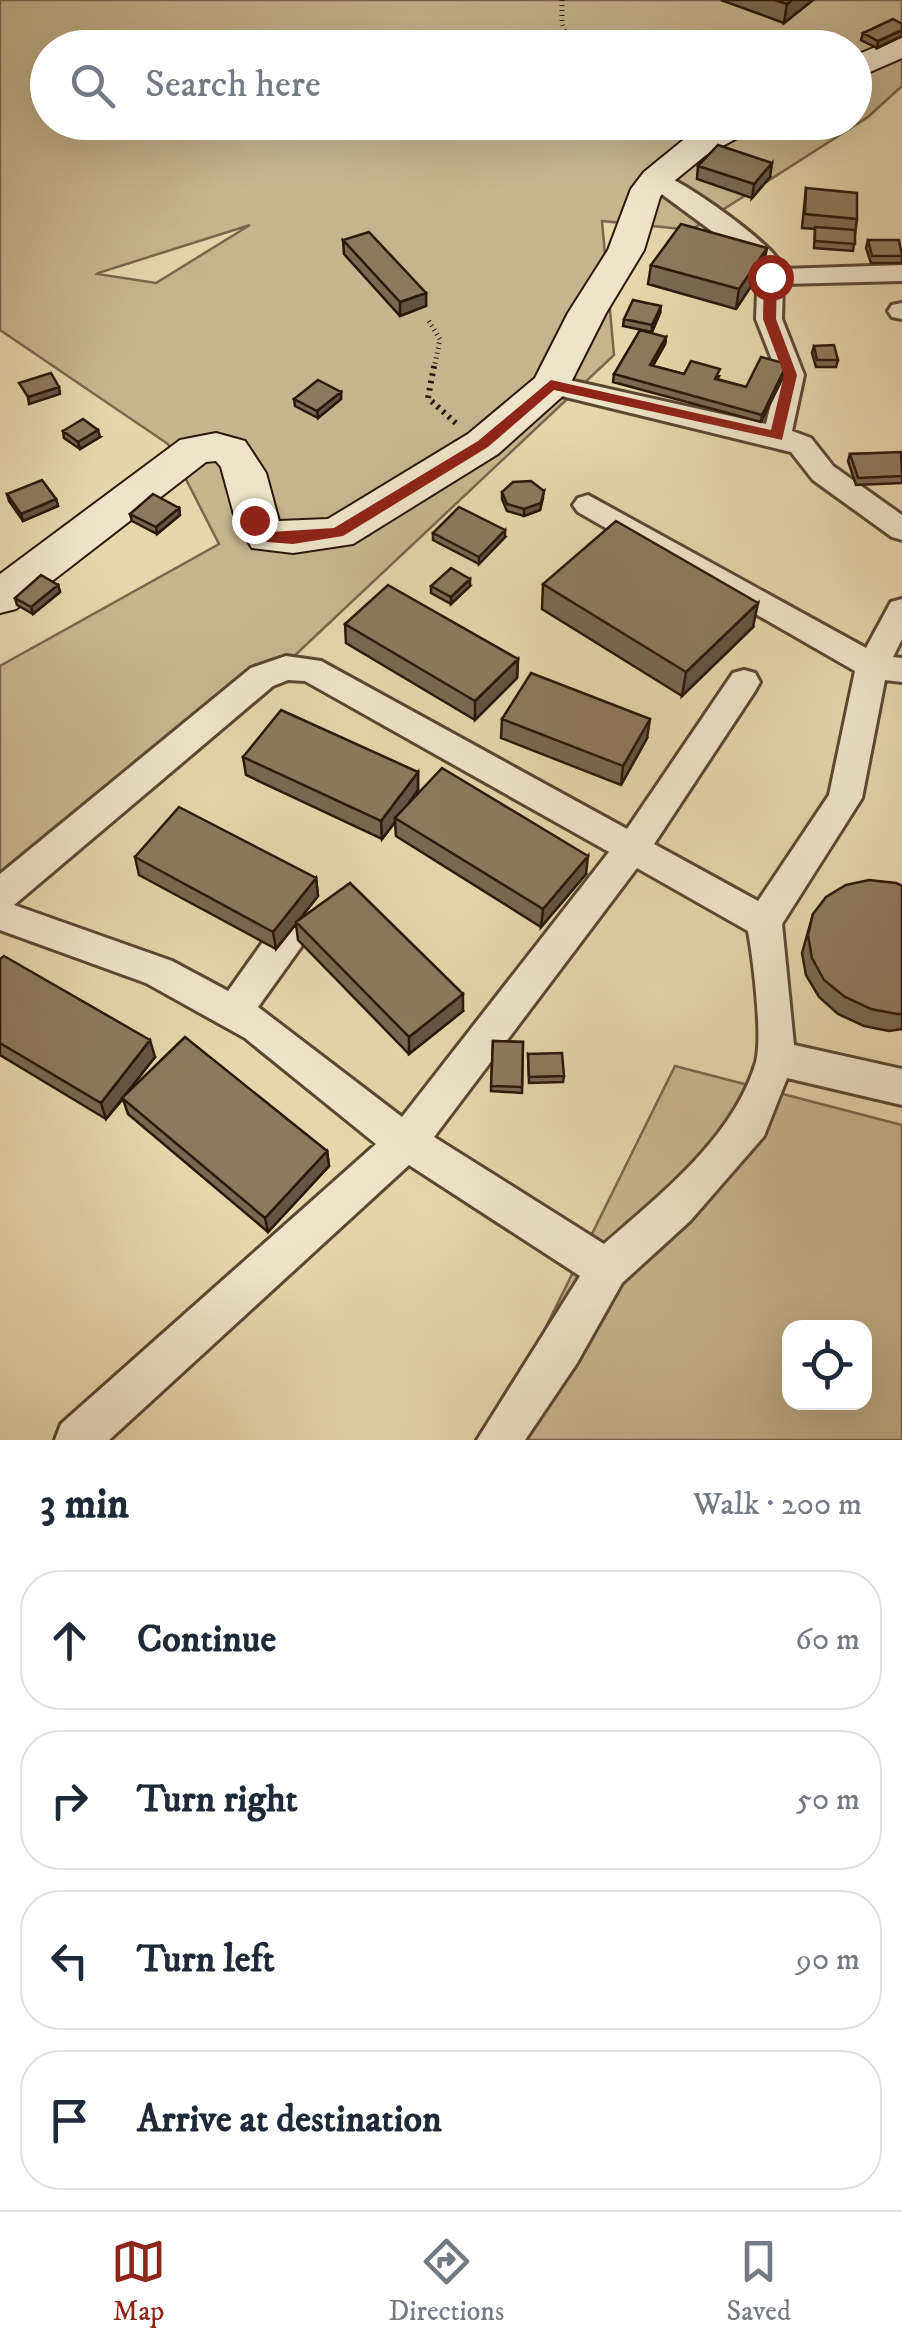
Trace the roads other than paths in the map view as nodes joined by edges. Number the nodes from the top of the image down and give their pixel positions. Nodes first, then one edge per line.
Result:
1 (900, 50) edge
2 (872, 62) edge
3 (709, 140) edge
4 (656, 179) junction
5 (902, 273) edge
6 (770, 277) junction
7 (551, 385) junction
8 (777, 436) junction
9 (588, 505) dead end
10 (902, 530) edge
11 (0, 597) edge
12 (902, 610) edge
13 (887, 668) edge
14 (744, 682) dead end
15 (633, 847) junction
16 (0, 895) edge
17 (0, 915) edge
18 (764, 922) junction
19 (288, 936) edge
20 (233, 1012) junction
21 (776, 1058) junction
22 (902, 1087) edge
23 (406, 1141) junction
24 (608, 1269) junction
25 (76, 1440) edge
26 (499, 1440) edge

1 - 2 street
3 - 4 street
4 - 6 street
4 - 7 street
5 - 6 street
6 - 8 street
7 - 8 street
7 - 11 street
8 - 10 street
9 - 13 street
12 - 13 street
13 - 18 street
14 - 15 street
15 - 16 street
15 - 18 street
15 - 23 street
17 - 20 street
18 - 21 street
19 - 20 street
20 - 23 street
21 - 22 street
21 - 24 street
23 - 24 street
23 - 25 street
24 - 26 street

